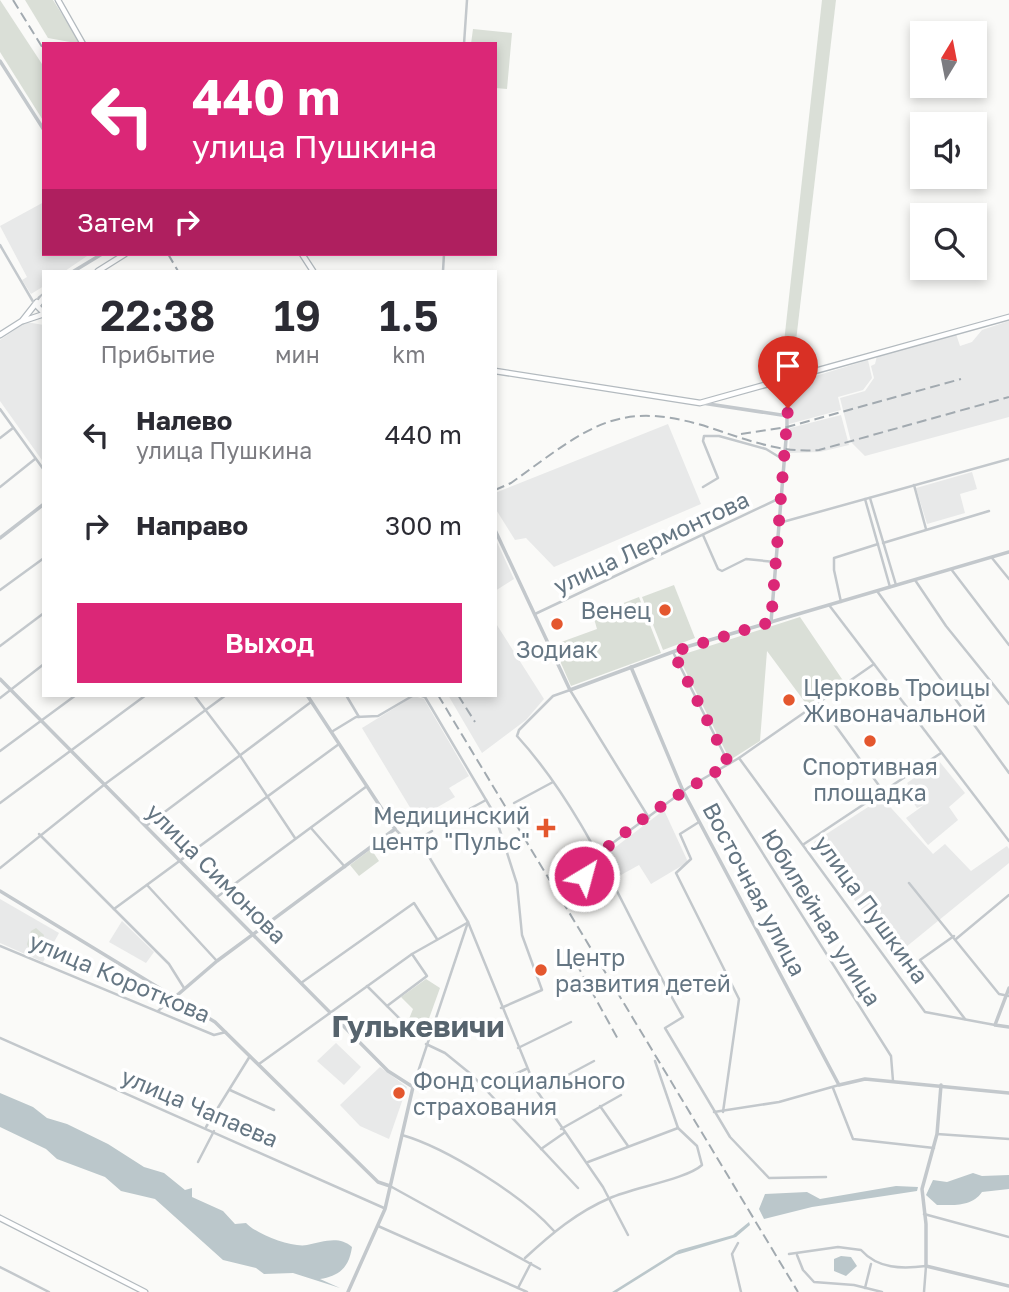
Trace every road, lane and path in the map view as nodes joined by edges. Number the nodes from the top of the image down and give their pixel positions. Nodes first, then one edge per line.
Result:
1 (58, 0) edge
2 (467, 0) edge
3 (82, 42) edge
4 (464, 42) edge
5 (0, 61) edge
6 (42, 127) edge
7 (0, 245) edge
8 (99, 256) edge
9 (122, 256) edge
10 (76, 270) edge
11 (100, 270) edge
12 (40, 299) edge
13 (42, 315) edge
14 (1009, 317) edge
15 (22, 321) junction
16 (0, 335) edge
17 (497, 371) edge
18 (787, 381) junction
19 (700, 402) junction
20 (0, 409) edge
21 (788, 416) junction
22 (13, 428) junction
23 (0, 438) edge
24 (36, 459) junction
25 (1009, 459) edge
26 (784, 460) junction
27 (42, 467) edge
28 (914, 485) junction
29 (0, 487) edge
30 (702, 487) dead end
31 (780, 498) junction
32 (868, 498) junction
33 (42, 506) edge
34 (989, 511) dead end
35 (778, 523) junction
36 (926, 529) junction
37 (497, 534) edge
38 (703, 535) junction
39 (0, 538) edge
40 (883, 543) junction
41 (878, 544) junction
42 (1009, 552) edge
43 (992, 558) junction
44 (42, 559) edge
45 (775, 562) junction
46 (951, 569) junction
47 (1009, 579) edge
48 (915, 580) junction
49 (896, 585) junction
50 (890, 587) junction
51 (0, 590) edge
52 (877, 591) junction
53 (841, 602) junction
54 (829, 605) junction
55 (42, 614) edge
56 (536, 614) junction
57 (771, 622) junction
58 (1009, 645) edge
59 (0, 646) edge
60 (673, 652) junction
61 (874, 664) junction
62 (42, 666) edge
63 (631, 667) junction
64 (0, 679) edge
65 (11, 690) junction
66 (570, 690) junction
67 (73, 697) edge
68 (143, 697) edge
69 (196, 697) edge
70 (223, 697) edge
71 (308, 697) edge
72 (347, 697) edge
73 (411, 697) edge
74 (423, 697) edge
75 (0, 698) edge
76 (311, 702) junction
77 (819, 703) junction
78 (1009, 704) edge
79 (206, 710) junction
80 (359, 717) junction
81 (42, 719) junction
82 (332, 732) junction
83 (339, 744) junction
84 (72, 749) junction
85 (0, 751) edge
86 (941, 753) junction
87 (239, 754) junction
88 (739, 758) junction
89 (729, 764) junction
90 (712, 773) junction
91 (1009, 773) edge
92 (554, 782) junction
93 (105, 784) junction
94 (367, 786) junction
95 (683, 792) junction
96 (884, 792) junction
97 (268, 796) junction
98 (486, 800) junction
99 (0, 803) edge
100 (514, 803) dead end
101 (464, 812) dead end
102 (649, 818) junction
103 (699, 822) junction
104 (146, 826) junction
105 (311, 828) junction
106 (396, 828) junction
107 (432, 831) dead end
108 (39, 834) junction
109 (295, 838) junction
110 (1009, 841) edge
111 (411, 844) junction
112 (804, 844) junction
113 (596, 856) junction
114 (181, 860) junction
115 (345, 866) junction
116 (0, 868) edge
117 (581, 872) dead end
118 (909, 883) dead end
119 (147, 886) junction
120 (0, 891) edge
121 (1009, 895) edge
122 (217, 897) junction
123 (114, 909) junction
124 (468, 922) junction
125 (252, 934) junction
126 (955, 937) junction
127 (437, 939) junction
128 (0, 946) edge
129 (412, 954) junction
130 (217, 961) junction
131 (301, 982) junction
132 (367, 986) junction
133 (184, 988) junction
134 (1009, 988) edge
135 (175, 996) junction
136 (1007, 996) edge
137 (387, 1006) junction
138 (501, 1008) junction
139 (158, 1011) junction
140 (330, 1012) junction
141 (966, 1020) junction
142 (402, 1021) dead end
143 (571, 1022) dead end
144 (995, 1025) junction
145 (1009, 1027) edge
146 (226, 1032) junction
147 (0, 1038) edge
148 (426, 1044) junction
149 (517, 1048) junction
150 (250, 1056) junction
151 (594, 1061) dead end
152 (655, 1061) dead end
153 (259, 1064) junction
154 (526, 1069) junction
155 (892, 1081) junction
156 (839, 1085) junction
157 (941, 1085) junction
158 (413, 1087) junction
159 (833, 1088) junction
160 (229, 1089) junction
161 (483, 1089) junction
162 (537, 1091) junction
163 (1009, 1093) edge
164 (621, 1095) dead end
165 (600, 1106) junction
166 (274, 1111) dead end
167 (714, 1112) junction
168 (723, 1112) junction
169 (206, 1127) junction
170 (678, 1128) junction
171 (214, 1130) junction
172 (563, 1131) junction
173 (937, 1134) junction
174 (402, 1135) junction
175 (1009, 1139) edge
176 (628, 1146) junction
177 (934, 1148) junction
178 (541, 1149) junction
179 (588, 1162) junction
180 (198, 1163) dead end
181 (826, 1177) dead end
182 (390, 1186) junction
183 (578, 1188) dead end
184 (610, 1198) junction
185 (385, 1209) junction
186 (924, 1214) junction
187 (0, 1218) edge
188 (379, 1226) junction
189 (554, 1231) junction
190 (628, 1235) dead end
191 (1009, 1237) edge
192 (738, 1243) dead end
193 (789, 1254) dead end
194 (797, 1255) junction
195 (525, 1258) junction
196 (531, 1262) junction
197 (872, 1262) junction
198 (926, 1266) junction
199 (0, 1267) edge
200 (540, 1269) dead end
201 (34, 1284) junction
202 (1009, 1286) edge
203 (865, 1288) junction
204 (518, 1289) junction
205 (30, 1292) edge
206 (50, 1292) edge
207 (145, 1292) edge
208 (348, 1292) edge
209 (527, 1292) edge
210 (741, 1292) edge
211 (882, 1292) edge
212 (924, 1292) edge

1 - 3 main road
2 - 4 street
5 - 6 street
7 - 12 street
8 - 10 street
9 - 11 main road
12 - 15 main road
13 - 15 main road
14 - 18 main road
15 - 16 main road
17 - 19 main road
18 - 19 main road
18 - 21 street
19 - 21 street
20 - 22 street
21 - 26 street
22 - 23 street
22 - 24 street
24 - 27 street
24 - 29 street
25 - 28 street
26 - 30 street
26 - 31 street
28 - 32 street
28 - 36 street
31 - 35 street
31 - 38 street, улица Лермонтова
32 - 35 street
32 - 40 street
32 - 41 street
33 - 39 street
34 - 36 street
35 - 45 street
36 - 40 street
37 - 56 street
38 - 45 street
38 - 56 street, улица Лермонтова
40 - 49 street
41 - 50 street
41 - 53 street
42 - 43 street
43 - 46 street
43 - 47 street
44 - 51 street
45 - 57 street
46 - 48 street
46 - 58 street
48 - 49 street
48 - 78 street
49 - 50 street
50 - 52 street
52 - 53 street
52 - 91 street
53 - 54 street
54 - 57 street
54 - 61 street
55 - 59 street
56 - 66 street
57 - 60 street
60 - 63 street
60 - 89 street
61 - 77 street
61 - 86 street
62 - 65 street
63 - 66 street
63 - 95 street, Восточная улица
64 - 65 street, улица Симонова
65 - 75 street
65 - 81 street, улица Симонова
66 - 92 street
66 - 102 street
67 - 81 street
68 - 84 street
69 - 79 street
70 - 79 street
71 - 76 street
72 - 80 street
73 - 80 street
74 - 98 street
76 - 82 street
76 - 87 street
77 - 88 street
77 - 96 street
79 - 87 street
79 - 93 street
80 - 82 street
81 - 84 street, улица Симонова
81 - 85 street
82 - 83 street
83 - 94 street
83 - 97 street
84 - 93 street, улица Симонова
84 - 99 street
86 - 96 street
86 - 110 street
87 - 97 street
87 - 104 street
88 - 89 street
88 - 112 street, улица Пушкина
89 - 90 street
90 - 95 street
90 - 155 street, Юбилейная улица
92 - 100 street
92 - 113 street
93 - 104 street, улица Симонова
93 - 108 street
94 - 105 street
94 - 106 street
95 - 102 street
95 - 103 street, Восточная улица
96 - 112 street
97 - 109 street
97 - 114 street
98 - 101 street
98 - 138 street
102 - 113 street
103 - 156 street, Восточная улица
103 - 168 street
104 - 114 street, улица Симонова
105 - 109 street
105 - 115 street
106 - 111 street
106 - 115 street
107 - 111 street
108 - 116 street
108 - 123 street, улица Короткова
109 - 122 street
111 - 124 street
112 - 141 street, улица Пушкина
113 - 117 street
113 - 167 street
114 - 119 street
114 - 122 street, улица Симонова
115 - 125 street
118 - 126 street
119 - 123 street
119 - 130 street
120 - 135 street, улица Короткова
121 - 126 street
122 - 125 street, улица Симонова
123 - 133 street, улица Короткова
124 - 127 street
124 - 138 street
124 - 148 street
125 - 130 street
125 - 131 street, улица Симонова
126 - 136 street
126 - 141 street
127 - 129 street
127 - 131 street
128 - 139 street, улица Короткова
129 - 132 street
129 - 137 street
130 - 133 street
131 - 140 street, улица Симонова
132 - 137 street
132 - 140 street
133 - 135 street
134 - 136 street
135 - 139 street
135 - 146 street, улица Короткова
136 - 144 street
137 - 142 street
138 - 149 street
139 - 146 street, улица Короткова
140 - 153 street
140 - 158 street, улица Симонова
141 - 144 street, улица Пушкина
143 - 149 street
144 - 145 street, улица Пушкина
146 - 150 street, улица Короткова
147 - 169 street, улица Чапаева
148 - 158 street
148 - 161 street
149 - 154 street
150 - 153 street, улица Короткова
150 - 160 street
151 - 162 street
152 - 170 street
153 - 182 street, улица Короткова
154 - 161 street
154 - 162 street
155 - 156 street
155 - 157 street
156 - 159 street
157 - 163 street
157 - 173 street
158 - 174 street
159 - 168 street
159 - 177 street
160 - 166 street
160 - 169 street
161 - 178 street
162 - 172 street
164 - 165 street
165 - 172 street
165 - 176 street
167 - 168 street
167 - 181 street
169 - 171 street, улица Чапаева
170 - 176 street
170 - 184 street
171 - 180 street
171 - 185 street, улица Чапаева
172 - 178 street
172 - 179 street
173 - 175 street
173 - 177 street
174 - 182 street
174 - 189 street
176 - 179 street
177 - 186 street
178 - 183 street
179 - 184 street
182 - 185 street
182 - 195 street
184 - 189 street
184 - 190 street
185 - 188 street
186 - 191 street
186 - 198 street
187 - 207 main road
188 - 204 street
188 - 208 street
189 - 195 street
192 - 210 street
193 - 194 street
194 - 197 street
194 - 203 street
195 - 196 street
196 - 200 street
196 - 204 street
197 - 198 street
197 - 203 street
198 - 202 street
198 - 212 street
199 - 201 street
201 - 205 street
201 - 206 street
203 - 211 street
204 - 209 street

